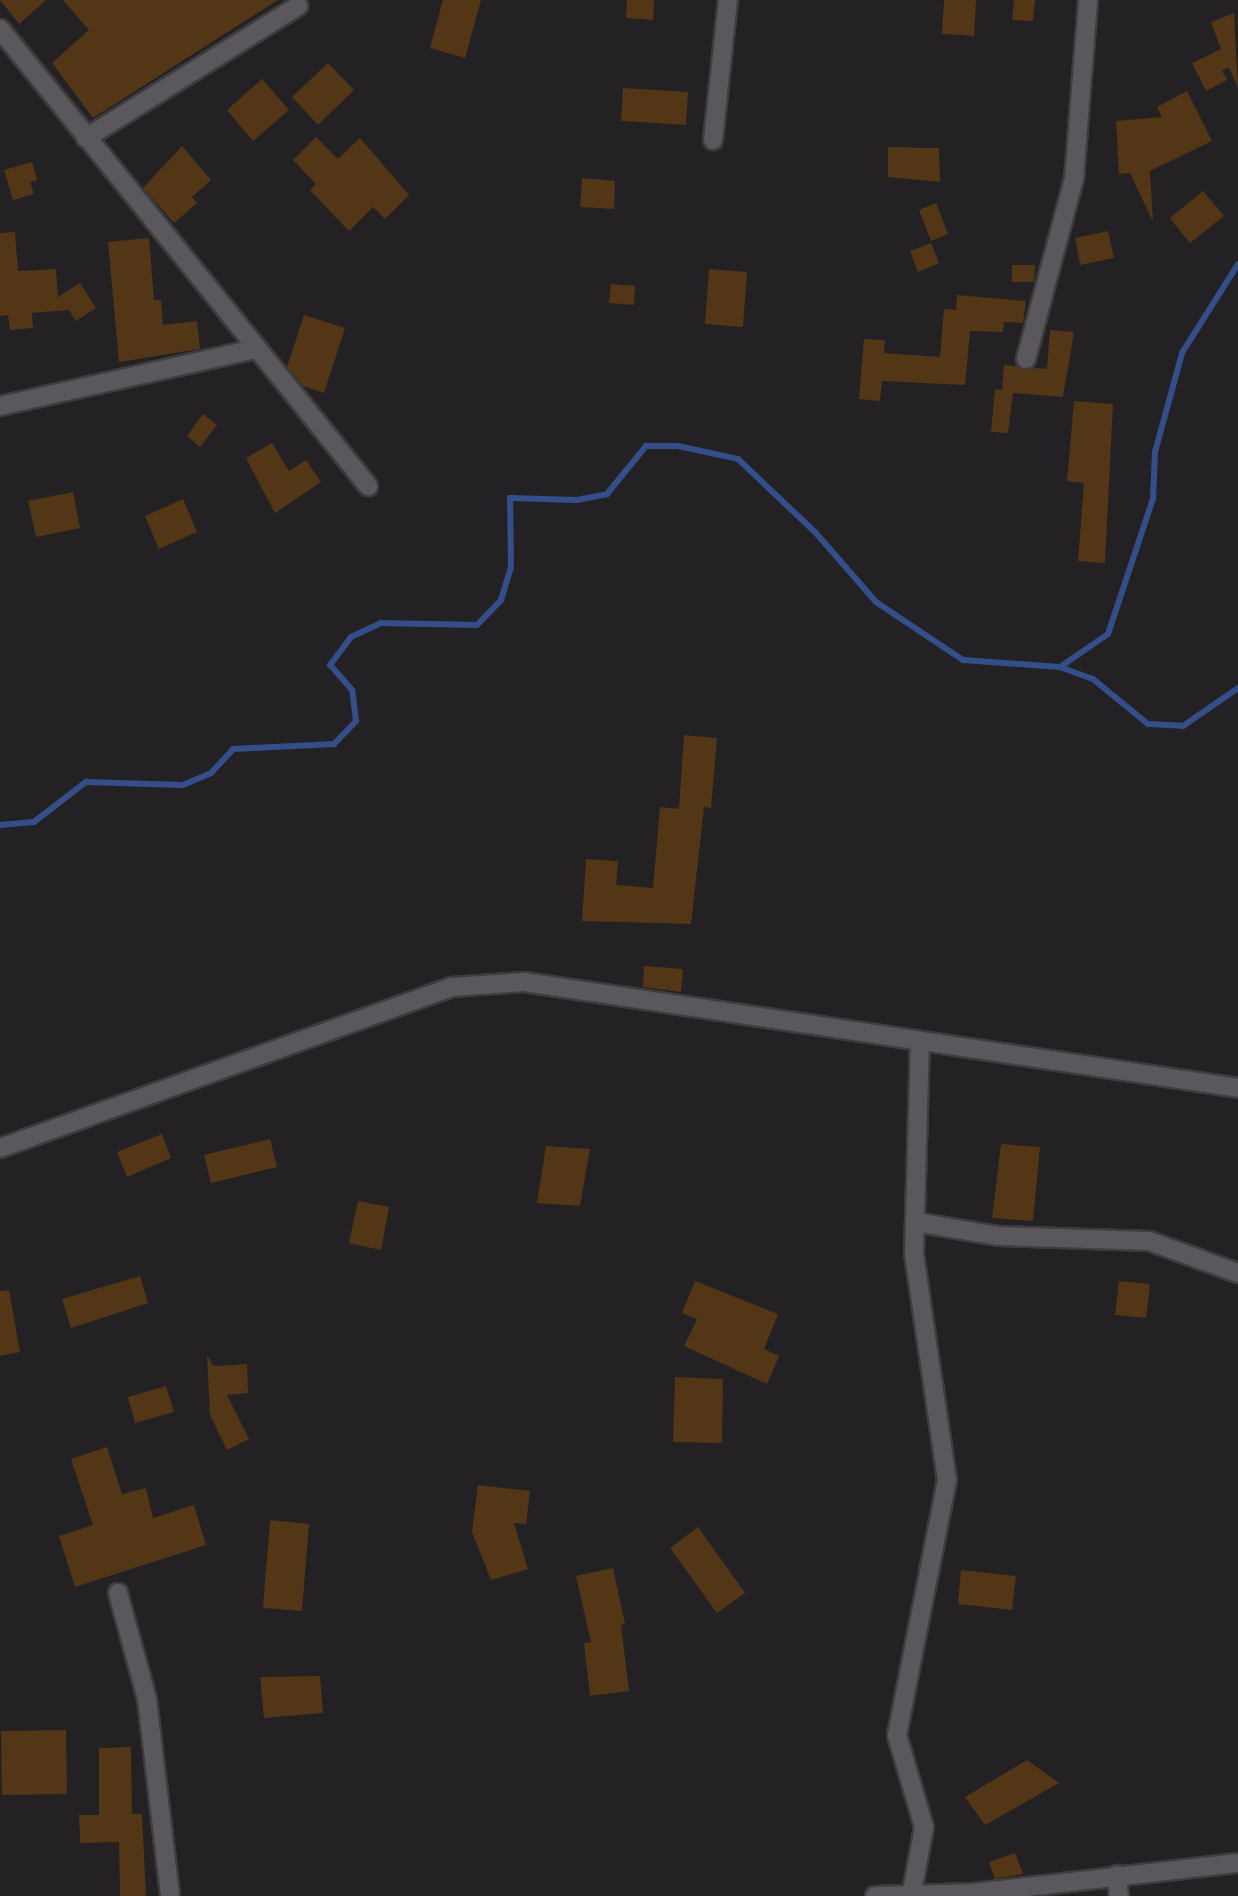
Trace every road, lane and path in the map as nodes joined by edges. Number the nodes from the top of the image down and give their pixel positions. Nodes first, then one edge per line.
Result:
1 (728, 0) edge
2 (1088, 0) edge
3 (298, 6) dead end
4 (0, 29) edge
5 (86, 138) junction
6 (713, 140) dead end
7 (256, 349) junction
8 (1026, 359) dead end
9 (0, 406) edge
10 (368, 486) dead end
11 (920, 1041) junction
12 (1238, 1088) edge
13 (0, 1148) edge
14 (915, 1222) junction
15 (1238, 1273) edge
16 (118, 1593) dead end
17 (1238, 1863) edge
18 (1117, 1875) junction
19 (912, 1892) junction
20 (170, 1896) edge
21 (875, 1896) edge
22 (1119, 1896) edge

1 - 6 street
2 - 8 street
3 - 5 street
4 - 5 street
5 - 7 street
7 - 9 street
7 - 10 street
11 - 12 street
11 - 13 street
11 - 14 street
14 - 15 street
14 - 19 street
16 - 20 street
17 - 18 street
18 - 19 street
18 - 22 street
19 - 21 street

